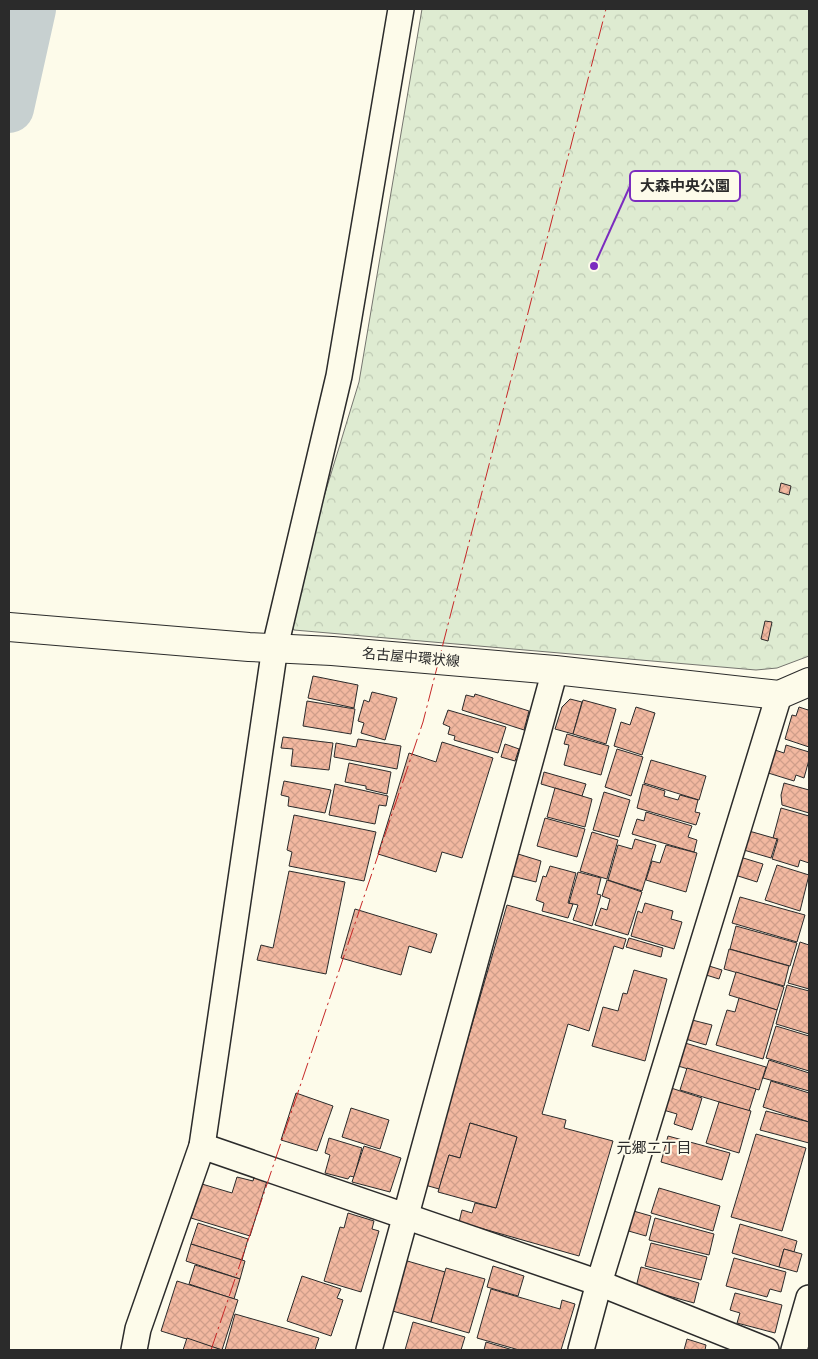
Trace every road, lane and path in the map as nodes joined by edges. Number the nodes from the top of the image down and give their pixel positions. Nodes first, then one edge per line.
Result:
1 (401, 9) edge
2 (9, 627) edge
3 (275, 647) junction
4 (555, 670) junction
5 (809, 682) edge
6 (779, 695) junction
7 (202, 1146) junction
8 (406, 1217) junction
9 (599, 1284) junction
10 (809, 1298) edge
11 (134, 1350) edge
12 (369, 1350) edge
13 (581, 1350) edge
14 (766, 1350) edge
15 (794, 1350) edge

1 - 3 street
2 - 3 main road, 名古屋中環状線
3 - 4 main road, 名古屋中環状線
3 - 7 street
4 - 6 main road, 名古屋中環状線
4 - 8 street
5 - 6 main road, 名古屋中環状線
6 - 9 street
7 - 8 street
7 - 11 street
8 - 9 street
8 - 12 street
9 - 13 street
9 - 14 street
10 - 15 street

